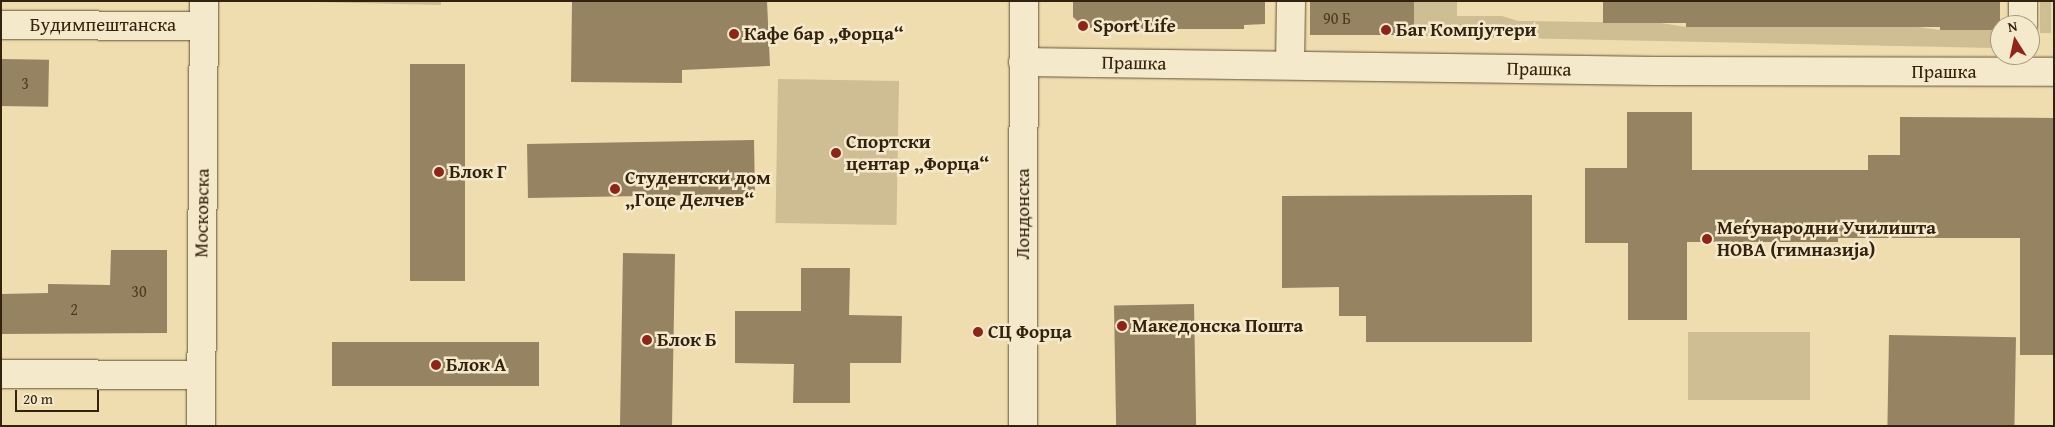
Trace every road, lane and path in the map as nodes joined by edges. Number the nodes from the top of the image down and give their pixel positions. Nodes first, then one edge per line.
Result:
1 (1024, 1) edge
2 (1291, 1) edge
3 (2023, 1) edge
4 (204, 13) edge
5 (2023, 15) edge
6 (1, 25) edge
7 (1024, 62) junction
8 (1990, 64) edge
9 (1290, 65) junction
10 (2029, 65) edge
11 (2054, 72) edge
12 (1, 374) edge
13 (200, 375) junction
14 (201, 426) edge
15 (1023, 426) edge

1 - 7 street, Лондонска
2 - 9 street
3 - 5 street
4 - 6 street, Будимпештанска
4 - 13 street, Московска
7 - 9 street, Прашка
7 - 15 street, Лондонска
8 - 9 street, Прашка
10 - 11 street, Прашка
12 - 13 street
13 - 14 street, Московска

